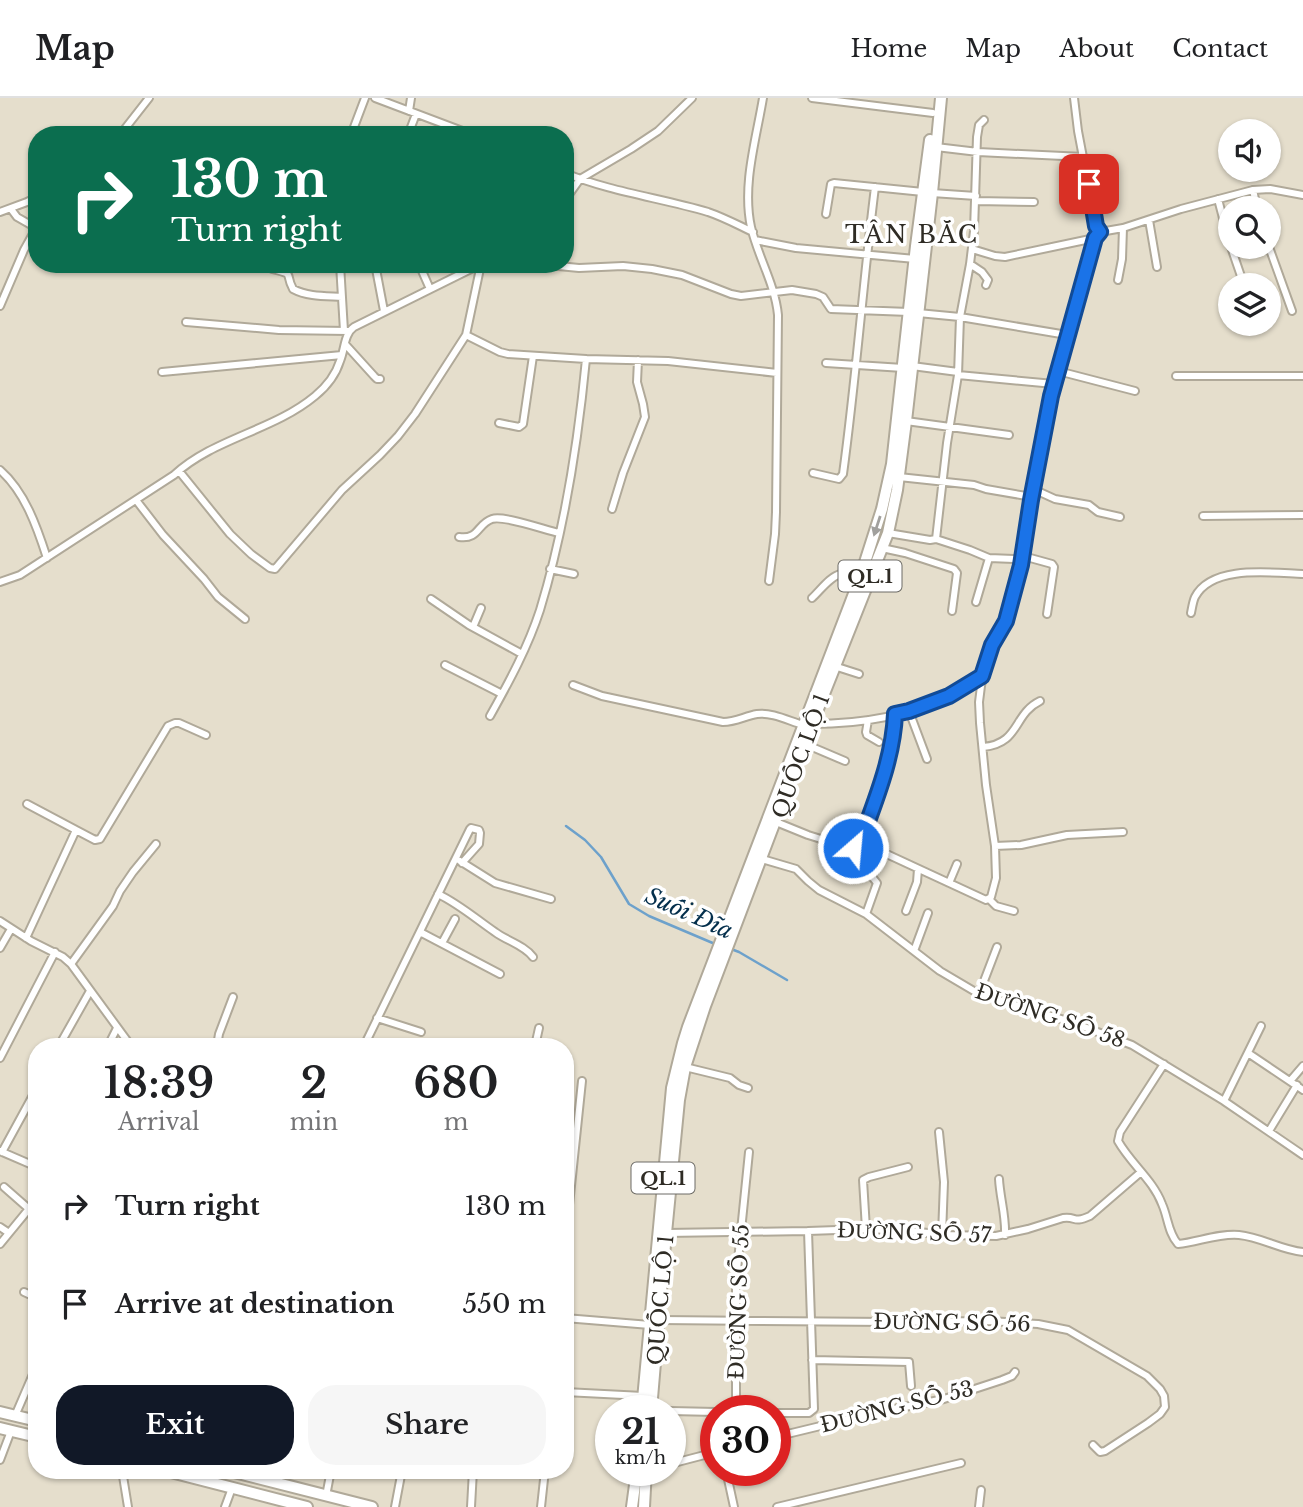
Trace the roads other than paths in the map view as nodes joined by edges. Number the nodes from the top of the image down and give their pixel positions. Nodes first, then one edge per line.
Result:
1 (149, 98) edge
2 (365, 98) edge
3 (375, 98) edge
4 (411, 98) edge
5 (692, 98) edge
6 (763, 98) edge
7 (813, 98) edge
8 (934, 98) edge
9 (941, 98) edge
10 (1074, 98) edge
11 (412, 112) junction
12 (933, 113) junction
13 (984, 120) dead end
14 (127, 126) edge
15 (354, 126) edge
16 (410, 126) edge
17 (448, 126) edge
18 (936, 147) junction
19 (977, 152) junction
20 (1084, 157) junction
21 (574, 177) edge
22 (580, 179) junction
23 (574, 187) edge
24 (875, 187) junction
25 (1253, 190) junction
26 (928, 193) junction
27 (1303, 195) edge
28 (1230, 196) edge
29 (1254, 196) edge
30 (976, 199) junction
31 (1218, 199) edge
32 (28, 201) edge
33 (1034, 202) dead end
34 (11, 209) junction
35 (0, 212) edge
36 (826, 214) dead end
37 (1149, 220) junction
38 (28, 224) edge
39 (1123, 228) junction
40 (1098, 235) junction
41 (754, 236) junction
42 (28, 243) edge
43 (972, 249) junction
44 (867, 255) junction
45 (915, 259) junction
46 (1273, 259) edge
47 (970, 264) junction
48 (1157, 267) dead end
49 (574, 268) edge
50 (287, 273) edge
51 (341, 273) edge
52 (377, 273) edge
53 (423, 273) edge
54 (462, 273) edge
55 (477, 273) edge
56 (1118, 281) dead end
57 (986, 285) dead end
58 (430, 289) junction
59 (774, 292) junction
60 (342, 297) junction
61 (0, 306) edge
62 (861, 309) junction
63 (384, 311) junction
64 (1292, 311) dead end
65 (914, 312) junction
66 (960, 317) junction
67 (186, 322) dead end
68 (346, 331) junction
69 (466, 335) junction
70 (1067, 335) junction
71 (345, 344) junction
72 (342, 355) junction
73 (533, 356) junction
74 (586, 359) junction
75 (638, 360) junction
76 (826, 363) dead end
77 (856, 364) junction
78 (908, 367) junction
79 (1058, 371) junction
80 (162, 372) dead end
81 (776, 373) junction
82 (958, 374) junction
83 (1176, 376) dead end
84 (1303, 376) edge
85 (380, 379) dead end
86 (1054, 384) junction
87 (1135, 391) dead end
88 (906, 422) junction
89 (499, 423) dead end
90 (950, 427) junction
91 (1009, 435) dead end
92 (0, 470) edge
93 (179, 471) junction
94 (813, 473) dead end
95 (899, 477) junction
96 (943, 482) junction
97 (1032, 493) junction
98 (136, 500) junction
99 (612, 509) dead end
100 (1303, 514) edge
101 (1203, 516) dead end
102 (1120, 517) dead end
103 (559, 533) junction
104 (888, 533) junction
105 (459, 537) dead end
106 (936, 539) junction
107 (882, 548) junction
108 (1023, 556) junction
109 (47, 558) junction
110 (989, 558) junction
111 (1014, 559) dead end
112 (550, 569) junction
113 (1303, 574) edge
114 (574, 575) dead end
115 (860, 578) junction
116 (0, 581) edge
117 (769, 581) dead end
118 (812, 598) dead end
119 (431, 599) dead end
120 (976, 602) dead end
121 (481, 608) dead end
122 (952, 611) dead end
123 (1191, 613) dead end
124 (1047, 614) dead end
125 (246, 619) dead end
126 (473, 627) junction
127 (522, 654) junction
128 (445, 665) dead end
129 (834, 666) junction
130 (859, 674) dead end
131 (982, 676) junction
132 (573, 685) dead end
133 (502, 694) junction
134 (1040, 701) dead end
135 (909, 711) junction
136 (895, 714) junction
137 (490, 716) dead end
138 (868, 720) junction
139 (807, 724) junction
140 (206, 735) dead end
141 (879, 742) dead end
142 (804, 744) junction
143 (983, 747) junction
144 (927, 759) dead end
145 (845, 761) dead end
146 (27, 804) dead end
147 (776, 822) junction
148 (76, 830) junction
149 (1123, 832) dead end
150 (860, 843) junction
151 (156, 844) dead end
152 (995, 846) junction
153 (883, 852) junction
154 (762, 859) junction
155 (459, 861) junction
156 (957, 864) dead end
157 (918, 869) junction
158 (949, 883) junction
159 (438, 894) junction
160 (989, 899) junction
161 (551, 900) dead end
162 (906, 911) dead end
163 (1014, 911) dead end
164 (928, 913) dead end
165 (866, 915) junction
166 (455, 919) dead end
167 (0, 921) edge
168 (11, 929) junction
169 (420, 932) junction
170 (26, 938) junction
171 (727, 938) junction
172 (442, 943) junction
173 (997, 947) dead end
174 (0, 948) edge
175 (914, 951) junction
176 (55, 952) junction
177 (721, 954) junction
178 (533, 957) dead end
179 (71, 964) junction
180 (500, 974) dead end
181 (90, 991) junction
182 (979, 994) junction
183 (233, 997) dead end
184 (377, 1018) junction
185 (1261, 1026) dead end
186 (117, 1028) junction
187 (539, 1028) dead end
188 (421, 1032) dead end
189 (64, 1038) edge
190 (112, 1038) edge
191 (125, 1038) edge
192 (218, 1038) edge
193 (368, 1038) edge
194 (537, 1038) edge
195 (1248, 1053) junction
196 (0, 1058) edge
197 (1164, 1064) junction
198 (1303, 1066) edge
199 (685, 1067) junction
200 (582, 1081) dead end
201 (1297, 1085) edge
202 (748, 1088) dead end
203 (1224, 1101) junction
204 (28, 1104) edge
205 (1269, 1130) junction
206 (939, 1132) dead end
207 (1, 1151) edge
208 (749, 1152) dead end
209 (1303, 1155) edge
210 (574, 1157) edge
211 (28, 1163) edge
212 (908, 1167) dead end
213 (1141, 1172) junction
214 (999, 1179) dead end
215 (4, 1188) dead end
216 (28, 1208) edge
217 (28, 1210) edge
218 (0, 1227) edge
219 (866, 1228) junction
220 (808, 1231) junction
221 (9, 1233) junction
222 (666, 1233) junction
223 (740, 1233) junction
224 (942, 1235) junction
225 (1005, 1235) junction
226 (0, 1244) edge
227 (1303, 1252) edge
228 (24, 1292) dead end
229 (28, 1294) edge
230 (574, 1318) edge
231 (811, 1321) junction
232 (736, 1322) junction
233 (655, 1323) junction
234 (812, 1360) junction
235 (1015, 1372) dead end
236 (911, 1385) dead end
237 (28, 1386) edge
238 (574, 1392) edge
239 (623, 1395) edge
240 (643, 1395) edge
241 (652, 1395) edge
242 (736, 1395) edge
243 (0, 1412) edge
244 (791, 1413) edge
245 (15, 1416) junction
246 (28, 1419) edge
247 (5, 1429) edge
248 (791, 1433) edge
249 (28, 1435) edge
250 (1093, 1445) dead end
251 (0, 1460) edge
252 (961, 1462) dead end
253 (123, 1479) edge
254 (198, 1479) edge
255 (259, 1479) edge
256 (279, 1479) edge
257 (329, 1479) edge
258 (400, 1479) edge
259 (473, 1479) edge
260 (544, 1479) edge
261 (278, 1484) junction
262 (639, 1486) edge
263 (644, 1486) edge
264 (729, 1486) edge
265 (232, 1488) junction
266 (981, 1490) dead end
267 (326, 1496) junction
268 (275, 1503) edge
269 (800, 1504) edge
270 (128, 1507) edge
271 (225, 1507) edge
272 (307, 1507) edge
273 (372, 1507) edge
274 (395, 1507) edge
275 (471, 1507) edge
276 (541, 1507) edge
277 (632, 1507) edge
278 (644, 1507) edge
279 (734, 1507) edge
280 (777, 1507) edge
281 (979, 1507) edge

1 - 14 street
2 - 15 street
3 - 11 street
4 - 11 street
5 - 22 street
6 - 41 street
7 - 12 street
8 - 12 highway, QUỐC LỘ 1 / QL.1
9 - 18 highway, QUỐC LỘ 1 / QL.1
10 - 20 street
11 - 16 street
11 - 17 street
12 - 26 highway, QUỐC LỘ 1 / QL.1
13 - 19 street
18 - 19 street
18 - 26 highway, QUỐC LỘ 1 / QL.1
19 - 20 street
19 - 30 street
20 - 40 street
21 - 22 street
22 - 23 street
22 - 41 street
24 - 26 street
24 - 36 street
24 - 44 street
25 - 27 street
25 - 28 street
25 - 29 street
26 - 30 street
26 - 45 highway, QUỐC LỘ 1 / QL.1
26 - 65 highway, QUỐC LỘ 1 / QL.1
30 - 33 street
30 - 43 street
31 - 37 street
32 - 34 street
34 - 35 street
34 - 38 street
37 - 39 street
37 - 48 street
39 - 40 street
39 - 56 street
40 - 43 street
40 - 70 street
41 - 44 street
41 - 59 street
42 - 61 street
43 - 47 street
44 - 45 street
44 - 62 street
45 - 65 highway, QUỐC LỘ 1 / QL.1
46 - 64 street
47 - 57 street
47 - 66 street
49 - 59 street
50 - 60 street
51 - 60 street
52 - 63 street
53 - 58 street
54 - 58 street
55 - 69 street
58 - 63 street
59 - 62 street
59 - 81 street
60 - 68 street
62 - 65 street
62 - 77 street
63 - 68 street
65 - 66 street
65 - 78 highway, QUỐC LỘ 1 / QL.1
66 - 70 street
66 - 82 street
67 - 68 street
68 - 71 street
69 - 73 street
69 - 93 street
70 - 79 street
71 - 72 street
71 - 85 street
72 - 80 street
72 - 93 street
73 - 74 street
73 - 89 street
74 - 75 street
74 - 103 street
75 - 81 street
75 - 99 street
76 - 77 street
77 - 78 street
77 - 94 street
78 - 82 street
78 - 88 highway, QUỐC LỘ 1 / QL.1
78 -> 115 highway, QUỐC LỘ 1 / QL.1
79 - 86 street
79 - 87 street
81 - 117 street
82 - 86 street
82 - 90 street
83 - 84 street
86 - 97 street
88 - 90 street
88 - 95 highway, QUỐC LỘ 1 / QL.1
90 - 91 street
90 - 96 street
92 - 109 street
93 - 98 street
95 - 96 street
95 - 104 highway, QUỐC LỘ 1 / QL.1
96 - 97 street
96 - 106 street
97 - 102 street
97 - 108 street
98 - 109 street
98 - 125 street
100 - 101 street
103 - 105 street
103 - 112 street
104 - 106 street
104 - 107 highway, QUỐC LỘ 1 / QL.1
106 - 110 street
107 - 122 street
107 - 129 highway, QUỐC LỘ 1 / QL.1
108 - 124 street
108 - 131 street
109 - 116 street
110 - 111 street
110 - 120 street
112 - 114 street
112 - 127 street
113 - 123 street
115 - 118 street
115 - 139 highway, QUỐC LỘ 1 / QL.1
119 - 126 street
121 - 126 street
126 - 127 street
127 - 133 street
128 - 133 street
129 - 130 street
129 - 139 highway, QUỐC LỘ 1 / QL.1
131 - 135 street
131 - 143 street
132 - 139 street
133 - 137 street
134 - 143 street
135 - 136 street
135 - 144 street
136 - 138 street
136 - 150 street
138 - 139 street
138 - 141 street
139 - 142 highway, QUỐC LỘ 1 / QL.1
139 - 171 highway, QUỐC LỘ 1 / QL.1
140 - 148 street
142 - 145 street
142 - 147 highway, QUỐC LỘ 1 / QL.1
143 - 152 street
146 - 148 street
147 - 150 street
147 - 154 highway, QUỐC LỘ 1 / QL.1
148 - 170 street
149 - 152 street
150 - 153 street
151 - 179 street
152 - 160 street
153 - 157 street
153 - 165 street
154 - 165 street, ĐƯỜNG SỐ 58
154 - 171 highway, QUỐC LỘ 1 / QL.1
155 - 155 street
155 - 159 street
155 - 161 street
156 - 158 street
157 - 158 street
157 - 162 street
158 - 160 street
159 - 169 street
159 - 178 street
160 - 163 street
164 - 175 street
165 - 175 street, ĐƯỜNG SỐ 58
166 - 172 street
167 - 168 street
168 - 170 street
168 - 174 street
169 - 172 street
169 - 184 street
170 - 176 street
171 - 177 highway, QUỐC LỘ 1 / QL.1
172 - 180 street
173 - 182 street
175 - 182 street, ĐƯỜNG SỐ 58
176 - 179 street
176 - 196 street
177 - 199 highway, QUỐC LỘ 1 / QL.1
177 - 233 highway, QUỐC LỘ 1 / QL.1
179 - 181 street
181 - 186 street
181 - 189 street
182 - 197 street, ĐƯỜNG SỐ 58
183 - 192 street
184 - 188 street
184 - 193 street
185 - 195 street
186 - 190 street
186 - 191 street
187 - 194 street
195 - 201 street
195 - 203 street
197 - 203 street, ĐƯỜNG SỐ 58
197 - 213 street
198 - 201 street
199 - 202 street
199 - 222 highway, QUỐC LỘ 1 / QL.1
200 - 210 street
201 - 205 street
203 - 205 street, ĐƯỜNG SỐ 58
204 - 207 street
205 - 209 street, ĐƯỜNG SỐ 58
206 - 224 street
207 - 211 street
208 - 223 street, ĐƯỜNG SỐ 55
212 - 219 street
213 - 225 street, ĐƯỜNG SỐ 57
213 - 227 street
214 - 225 street
215 - 216 street
217 - 221 street
218 - 221 street
219 - 220 street, ĐƯỜNG SỐ 57
219 - 224 street, ĐƯỜNG SỐ 57
220 - 223 street, ĐƯỜNG SỐ 57
220 - 231 street
221 - 226 street
222 - 223 street, ĐƯỜNG SỐ 57
222 - 233 highway, QUỐC LỘ 1 / QL.1
223 - 232 street, ĐƯỜNG SỐ 55
224 - 225 street, ĐƯỜNG SỐ 57
228 - 229 street
230 - 233 street, ĐƯỜNG SỐ 56
231 - 232 street, ĐƯỜNG SỐ 56
231 - 234 street
231 - 250 street, ĐƯỜNG SỐ 56
232 - 233 street, ĐƯỜNG SỐ 56
232 - 242 street, ĐƯỜNG SỐ 55
233 - 240 highway, QUỐC LỘ 1 / QL.1
233 - 241 highway, QUỐC LỘ 1 / QL.1
234 - 236 street
234 - 244 street
235 - 248 street, ĐƯỜNG SỐ 53
237 - 245 street
238 - 239 street
243 - 245 highway
245 - 246 highway
247 - 249 highway
247 - 251 street
252 - 269 street
253 - 270 street
254 - 265 highway
255 - 261 highway
256 - 261 street
257 - 267 street
258 - 274 street
259 - 275 street
260 - 276 street
261 - 267 highway
262 - 277 highway
263 - 278 highway
264 - 279 street
265 - 268 highway
265 - 271 street
266 - 281 street
267 - 273 highway
268 - 272 highway
269 - 280 street

